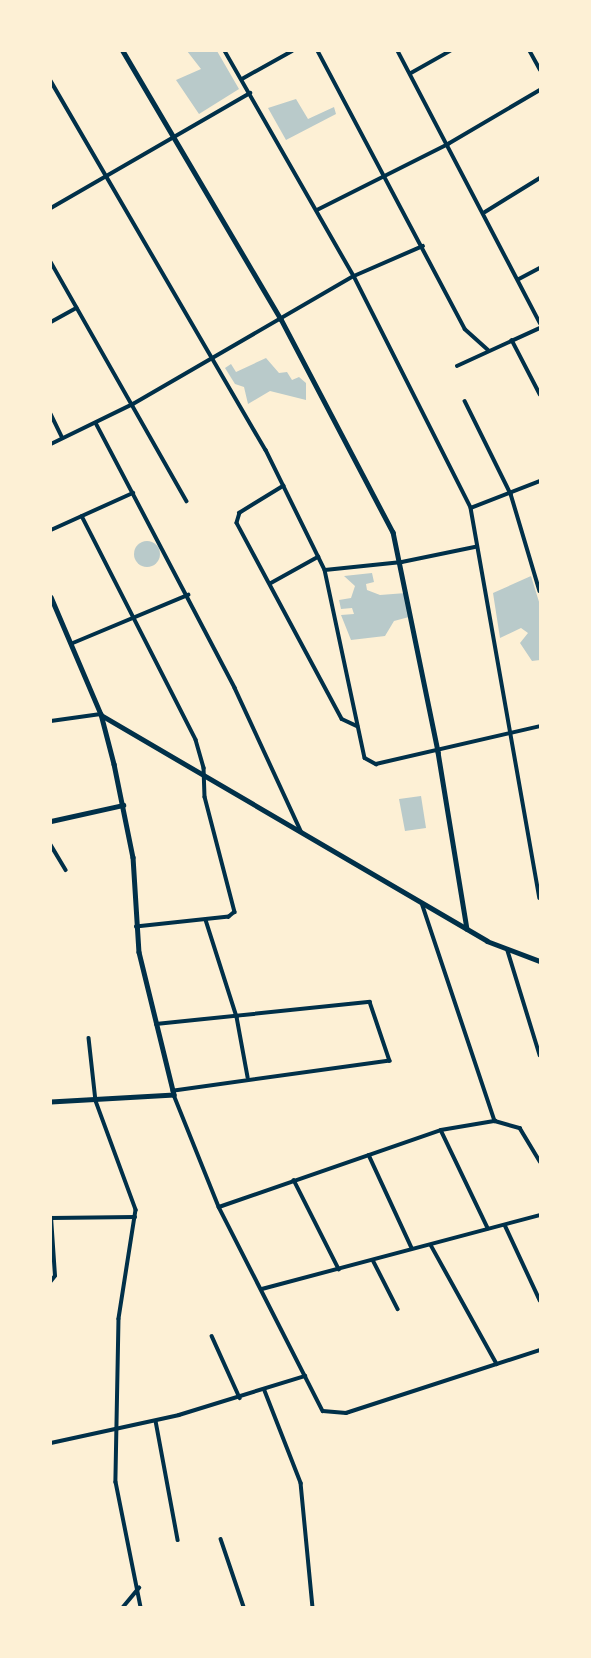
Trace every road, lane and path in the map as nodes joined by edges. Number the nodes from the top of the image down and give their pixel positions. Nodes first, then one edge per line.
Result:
1 (123, 51) edge
2 (225, 51) edge
3 (292, 51) edge
4 (318, 51) edge
5 (398, 51) edge
6 (450, 51) edge
7 (530, 51) edge
8 (540, 69) edge
9 (411, 73) junction
10 (242, 79) junction
11 (51, 81) edge
12 (540, 90) edge
13 (250, 93) junction
14 (175, 137) junction
15 (448, 144) junction
16 (107, 177) junction
17 (387, 177) junction
18 (540, 178) edge
19 (51, 208) edge
20 (317, 210) junction
21 (485, 212) junction
22 (423, 246) junction
23 (51, 262) edge
24 (540, 268) edge
25 (354, 276) junction
26 (519, 279) junction
27 (76, 308) junction
28 (281, 319) junction
29 (51, 321) edge
30 (540, 323) edge
31 (540, 328) edge
32 (512, 340) junction
33 (488, 350) junction
34 (213, 358) junction
35 (457, 366) dead end
36 (540, 394) edge
37 (465, 401) dead end
38 (133, 404) junction
39 (51, 414) edge
40 (96, 423) junction
41 (62, 437) junction
42 (51, 444) edge
43 (540, 481) edge
44 (284, 486) junction
45 (133, 493) junction
46 (510, 494) junction
47 (187, 501) dead end
48 (471, 508) junction
49 (82, 516) junction
50 (51, 530) edge
51 (475, 547) junction
52 (318, 556) junction
53 (402, 562) junction
54 (325, 570) junction
55 (271, 583) junction
56 (540, 591) edge
57 (188, 595) junction
58 (51, 597) edge
59 (136, 617) junction
60 (73, 643) junction
61 (101, 715) junction
62 (51, 721) edge
63 (357, 726) junction
64 (540, 726) edge
65 (510, 737) junction
66 (438, 752) junction
67 (205, 779) junction
68 (123, 805) junction
69 (51, 821) edge
70 (302, 835) junction
71 (51, 845) edge
72 (66, 870) dead end
73 (540, 898) edge
74 (421, 901) junction
75 (206, 920) junction
76 (137, 928) junction
77 (467, 929) junction
78 (508, 951) junction
79 (540, 961) edge
80 (237, 1017) junction
81 (156, 1024) junction
82 (89, 1038) dead end
83 (540, 1055) edge
84 (248, 1078) junction
85 (173, 1093) junction
86 (96, 1101) junction
87 (51, 1102) edge
88 (495, 1121) junction
89 (441, 1130) junction
90 (368, 1154) junction
91 (540, 1161) edge
92 (294, 1180) junction
93 (219, 1207) junction
94 (540, 1215) edge
95 (135, 1217) junction
96 (505, 1225) junction
97 (488, 1228) junction
98 (431, 1245) junction
99 (412, 1248) junction
100 (373, 1260) junction
101 (339, 1269) junction
102 (51, 1281) edge
103 (262, 1289) junction
104 (540, 1300) edge
105 (398, 1309) dead end
106 (212, 1336) dead end
107 (540, 1350) edge
108 (497, 1364) junction
109 (305, 1376) junction
110 (265, 1391) junction
111 (240, 1398) junction
112 (156, 1421) junction
113 (116, 1431) junction
114 (51, 1443) edge
115 (178, 1539) dead end
116 (221, 1539) dead end
117 (139, 1588) junction
118 (123, 1607) edge
119 (141, 1607) edge
120 (244, 1607) edge
121 (313, 1607) edge

1 - 14 street
2 - 10 street
3 - 10 street
4 - 17 street
5 - 9 street
6 - 9 street
7 - 8 street
9 - 15 street
10 - 13 street
11 - 16 street
12 - 15 street
13 - 14 street
13 - 20 street
14 - 16 street
14 - 28 street
15 - 17 street
15 - 21 street
16 - 19 street
16 - 34 street
17 - 20 street
17 - 22 street
18 - 21 street
20 - 25 street
21 - 26 street
22 - 25 street
22 - 33 street
23 - 27 street
24 - 26 street
25 - 28 street
25 - 48 street
26 - 30 street
27 - 29 street
27 - 38 street
28 - 34 street
28 - 53 street
31 - 32 street
32 - 33 street
32 - 36 street
33 - 35 street
34 - 38 street
34 - 44 street
37 - 46 street
38 - 40 street
38 - 47 street
39 - 41 street
40 - 41 street
40 - 45 street
41 - 42 street
43 - 46 street
44 - 52 street
44 - 55 street
45 - 49 street
45 - 57 street
46 - 48 street
46 - 56 street
48 - 51 street
49 - 50 street
49 - 59 street
51 - 53 street
51 - 65 street
52 - 54 street
52 - 55 street
53 - 54 street
53 - 66 street
54 - 63 street
55 - 63 street
57 - 59 street
57 - 70 street
58 - 60 street
59 - 60 street
59 - 67 street
60 - 61 street
61 - 62 street
61 - 67 street
61 - 68 street
63 - 66 street
64 - 65 street
65 - 66 street
65 - 73 street
66 - 77 street
67 - 70 street
67 - 75 street
68 - 69 street
68 - 76 street
70 - 74 street
71 - 72 street
74 - 77 street
74 - 88 street
75 - 76 street
75 - 80 street
76 - 81 street
77 - 78 street
78 - 79 street
78 - 83 street
80 - 81 street
80 - 84 street
80 - 84 street
81 - 85 street
82 - 86 street
84 - 85 street
85 - 86 street
85 - 93 street
86 - 87 street
86 - 95 street
88 - 89 street
88 - 91 street
89 - 90 street
89 - 97 street
90 - 92 street
90 - 99 street
92 - 93 street
92 - 101 street
93 - 103 street
94 - 96 street
95 - 102 street
95 - 113 street
96 - 97 street
96 - 104 street
97 - 98 street
98 - 99 street
98 - 108 street
99 - 100 street
100 - 101 street
100 - 105 street
101 - 103 street
103 - 109 street
106 - 111 street
107 - 108 street
108 - 109 street
109 - 110 street
110 - 111 street
110 - 121 street
111 - 112 street
112 - 113 street
112 - 115 street
113 - 114 street
113 - 117 street
116 - 120 street
117 - 118 street
117 - 119 street

